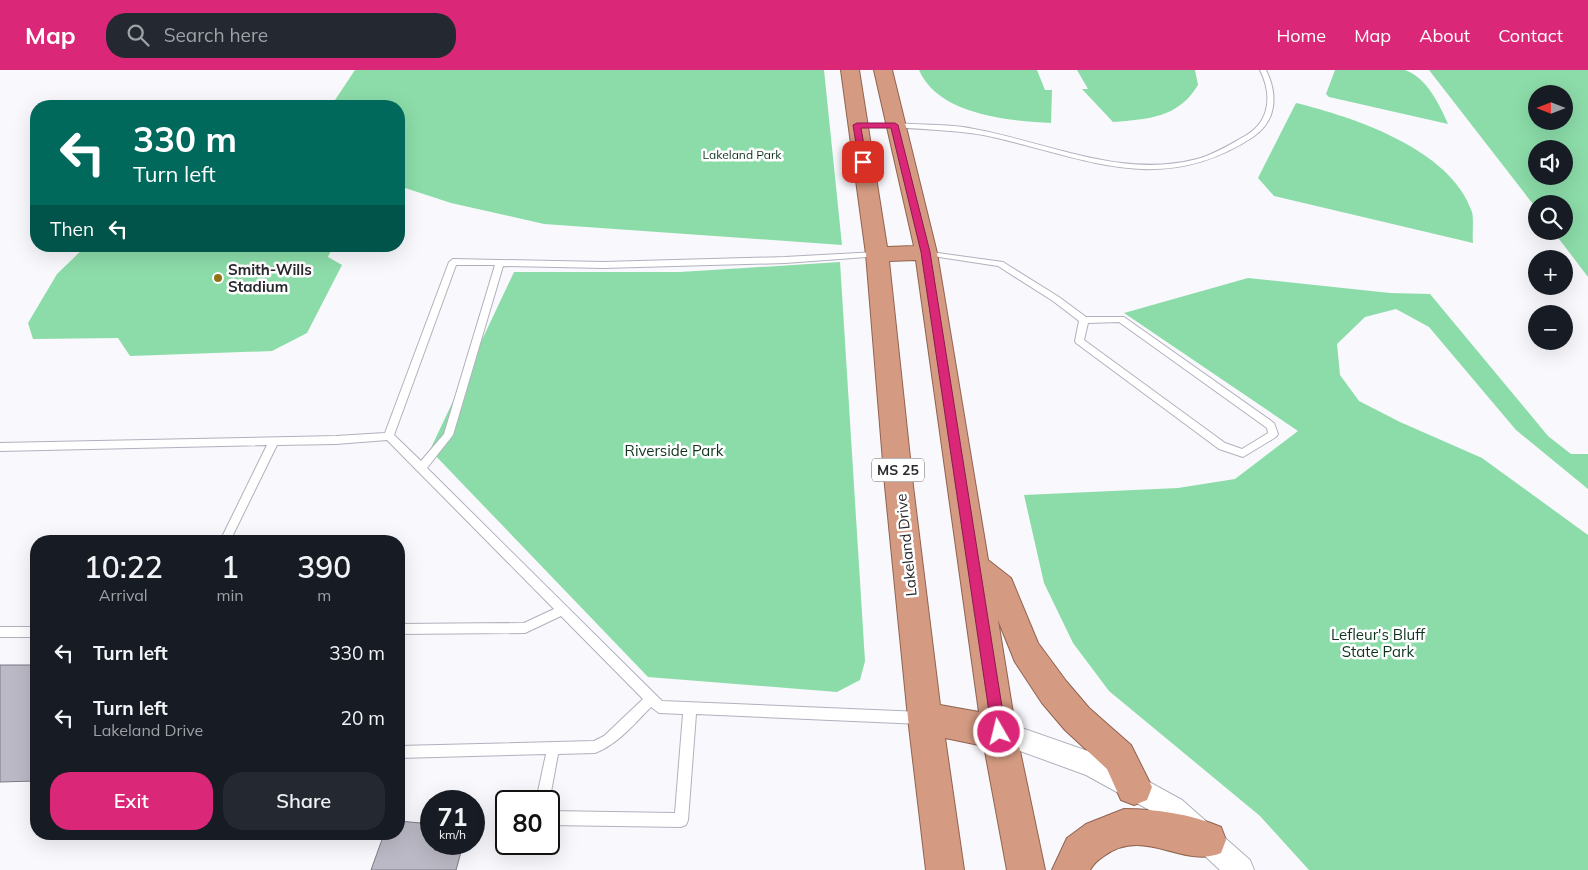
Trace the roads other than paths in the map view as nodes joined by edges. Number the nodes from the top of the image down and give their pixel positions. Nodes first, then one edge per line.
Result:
1 (850, 70) edge
2 (883, 70) edge
3 (1263, 70) edge
4 (857, 125) junction
5 (895, 125) junction
6 (926, 252) junction
7 (877, 254) junction
8 (500, 263) junction
9 (1084, 320) junction
10 (389, 436) junction
11 (274, 441) junction
12 (0, 447) edge
13 (421, 468) junction
14 (228, 535) edge
15 (975, 567) junction
16 (562, 610) junction
17 (405, 629) edge
18 (0, 632) edge
19 (30, 632) edge
20 (650, 699) junction
21 (690, 709) junction
22 (925, 718) junction
23 (999, 732) junction
24 (553, 749) junction
25 (405, 752) edge
26 (1134, 787) junction
27 (545, 790) edge
28 (560, 818) edge
29 (1208, 840) junction
30 (945, 870) edge
31 (1026, 870) edge
32 (1071, 870) edge
33 (1240, 870) edge

1 - 4 highway, Lakeland Drive / MS 25
2 - 5 highway
3 - 5 lane
4 - 5 highway
4 - 7 highway, Lakeland Drive / MS 25
5 - 6 highway
6 - 7 highway
6 - 9 lane
6 - 15 highway
7 - 8 lane
7 - 22 highway, Lakeland Drive / MS 25
8 - 10 lane
8 - 13 lane
9 - 9 lane
10 - 11 lane
10 - 13 lane
11 - 12 lane
11 - 14 lane
13 - 16 lane
15 - 23 highway
15 - 26 highway
16 - 17 lane
16 - 20 lane
18 - 19 lane
20 - 21 lane
20 - 24 lane
21 - 22 lane
21 - 28 lane
22 - 23 highway
22 - 30 highway, Lakeland Drive / MS 25
23 - 26 street
23 - 31 highway
24 - 25 lane
24 - 27 lane
26 - 29 street
29 - 32 highway
29 - 33 street

